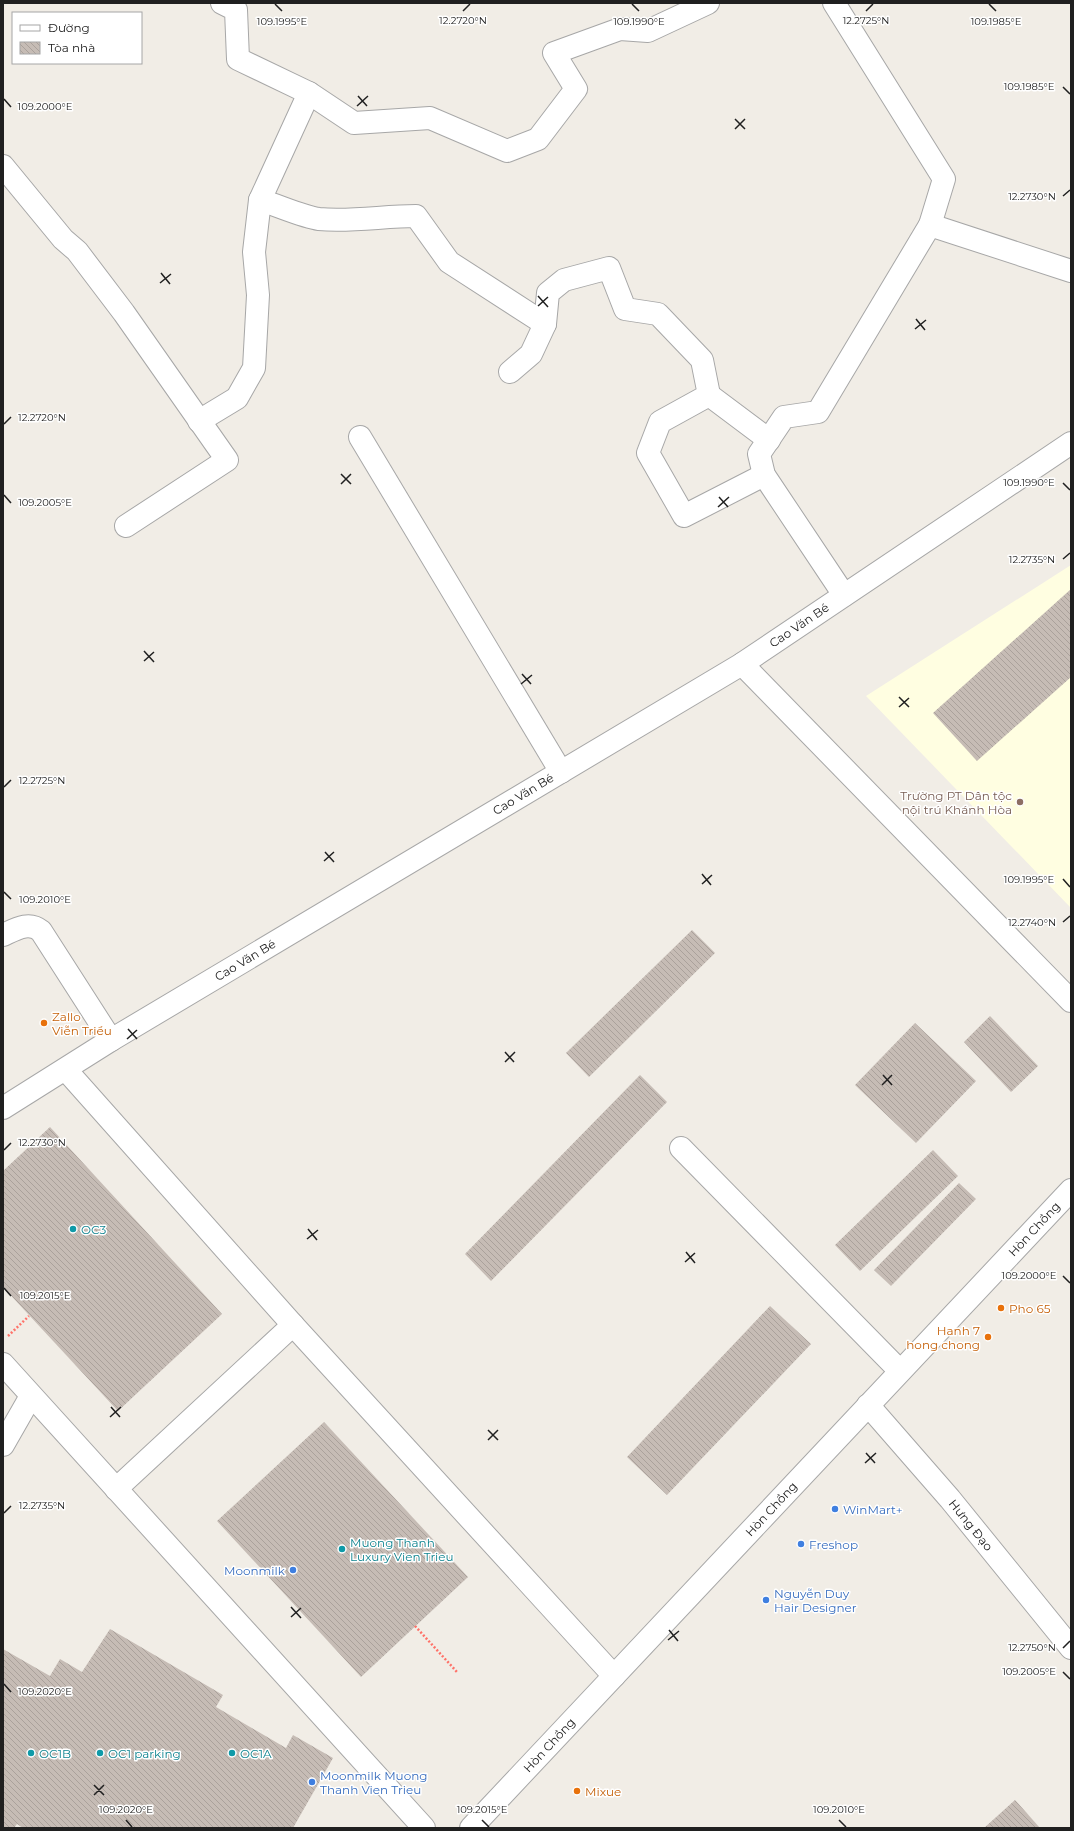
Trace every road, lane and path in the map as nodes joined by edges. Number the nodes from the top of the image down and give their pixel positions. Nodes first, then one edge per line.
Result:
1 (222, 3) edge
2 (708, 3) edge
3 (834, 3) edge
4 (309, 93) junction
5 (3, 166) edge
6 (260, 200) junction
7 (930, 224) junction
8 (1071, 271) edge
9 (545, 324) junction
10 (510, 372) dead end
11 (709, 395) junction
12 (199, 421) junction
13 (360, 437) dead end
14 (769, 440) junction
15 (1071, 443) edge
16 (764, 475) junction
17 (126, 526) dead end
18 (844, 595) junction
19 (742, 664) junction
20 (561, 772) junction
21 (3, 935) edge
22 (1071, 1001) edge
23 (111, 1040) junction
24 (66, 1070) junction
25 (3, 1108) edge
26 (681, 1148) dead end
27 (1071, 1190) edge
28 (29, 1316) dead end
29 (293, 1326) junction
30 (3, 1341) edge
31 (3, 1364) edge
32 (900, 1371) junction
33 (32, 1396) junction
34 (868, 1406) junction
35 (3, 1445) edge
36 (116, 1489) junction
37 (415, 1626) dead end
38 (1071, 1648) edge
39 (457, 1672) dead end
40 (614, 1676) junction
41 (424, 1828) edge
42 (471, 1828) edge

1 - 4 street
2 - 4 street
3 - 7 street
4 - 6 street
5 - 12 street
6 - 9 street
6 - 12 street
7 - 8 street
7 - 14 street
9 - 10 street
9 - 11 street
11 - 14 street
11 - 16 street
12 - 17 street
13 - 20 street
14 - 16 street
15 - 18 street, Cao Văn Bé
16 - 18 street
18 - 19 street, Cao Văn Bé
19 - 20 street, Cao Văn Bé
19 - 22 street
20 - 23 street, Cao Văn Bé
21 - 23 street
23 - 24 street, Cao Văn Bé
24 - 25 street, Cao Văn Bé
24 - 29 street
26 - 32 street
27 - 32 street, Hòn Chồng
28 - 30 path
29 - 36 street
29 - 40 street
31 - 33 street
32 - 34 street, Hòn Chồng
33 - 35 street
33 - 36 street
34 - 38 street, Hưng Đạo
34 - 40 street, Hòn Chồng
36 - 41 street
37 - 39 path
40 - 42 street, Hòn Chồng

